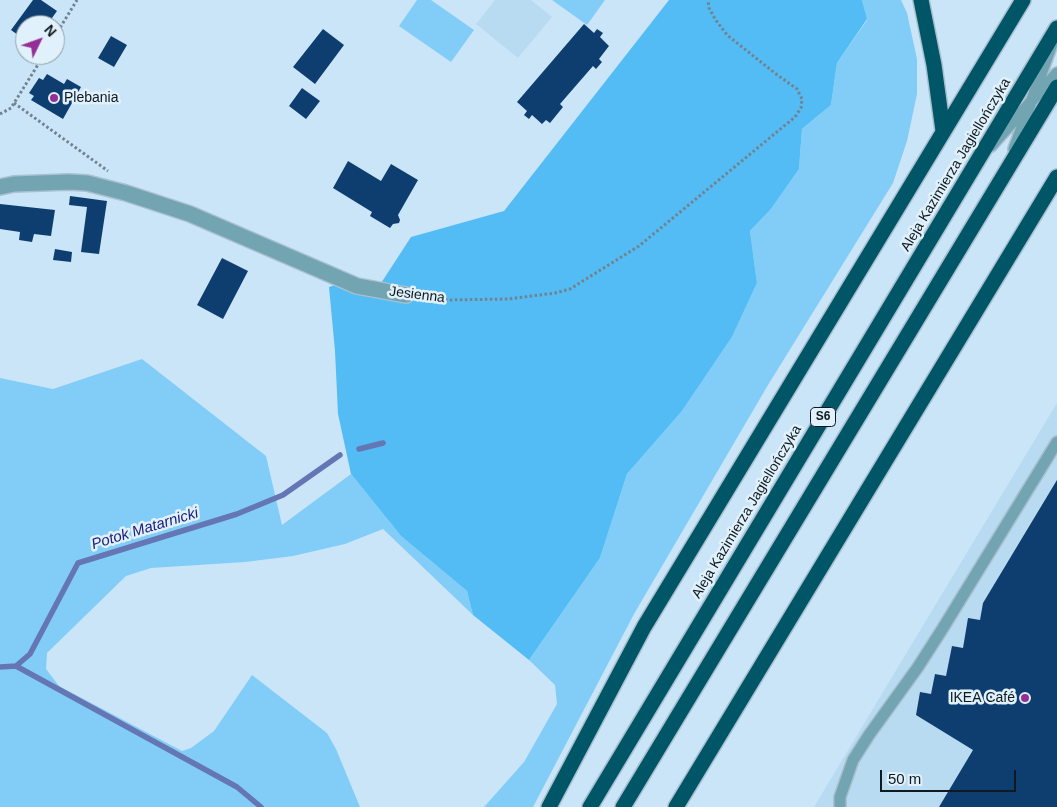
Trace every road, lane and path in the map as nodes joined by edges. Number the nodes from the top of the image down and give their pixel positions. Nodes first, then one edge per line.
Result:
1 (77, 0) edge
2 (708, 0) edge
3 (921, 0) edge
4 (1023, 0) edge
5 (65, 20) edge
6 (1057, 30) edge
7 (38, 65) edge
8 (1057, 73) edge
9 (1057, 87) edge
10 (1032, 102) junction
11 (14, 103) junction
12 (0, 114) edge
13 (944, 131) junction
14 (977, 162) junction
15 (1002, 178) junction
16 (1056, 179) edge
17 (0, 186) edge
18 (103, 187) junction
19 (406, 295) joint
20 (1057, 442) edge
21 (686, 790) junction
22 (549, 807) edge
23 (590, 807) edge
24 (623, 807) edge
25 (676, 807) edge
26 (687, 807) edge
27 (840, 807) edge

1 - 5 path
2 - 19 path, Jesienna
3 - 13 highway
4 - 13 highway
6 - 10 lane
6 - 14 highway, Aleja Kazimierza Jagiellończyka / S6
7 - 11 path
8 - 10 lane
9 - 15 highway, S6
10 - 14 lane
10 - 15 lane
11 - 12 path
11 - 18 path
13 - 22 highway
14 - 23 highway, Aleja Kazimierza Jagiellończyka / S6
15 - 24 highway, S6
16 - 21 highway
17 - 18 street, Jesienna
18 - 19 street, Jesienna
20 - 27 lane
21 - 25 highway
21 - 26 highway

